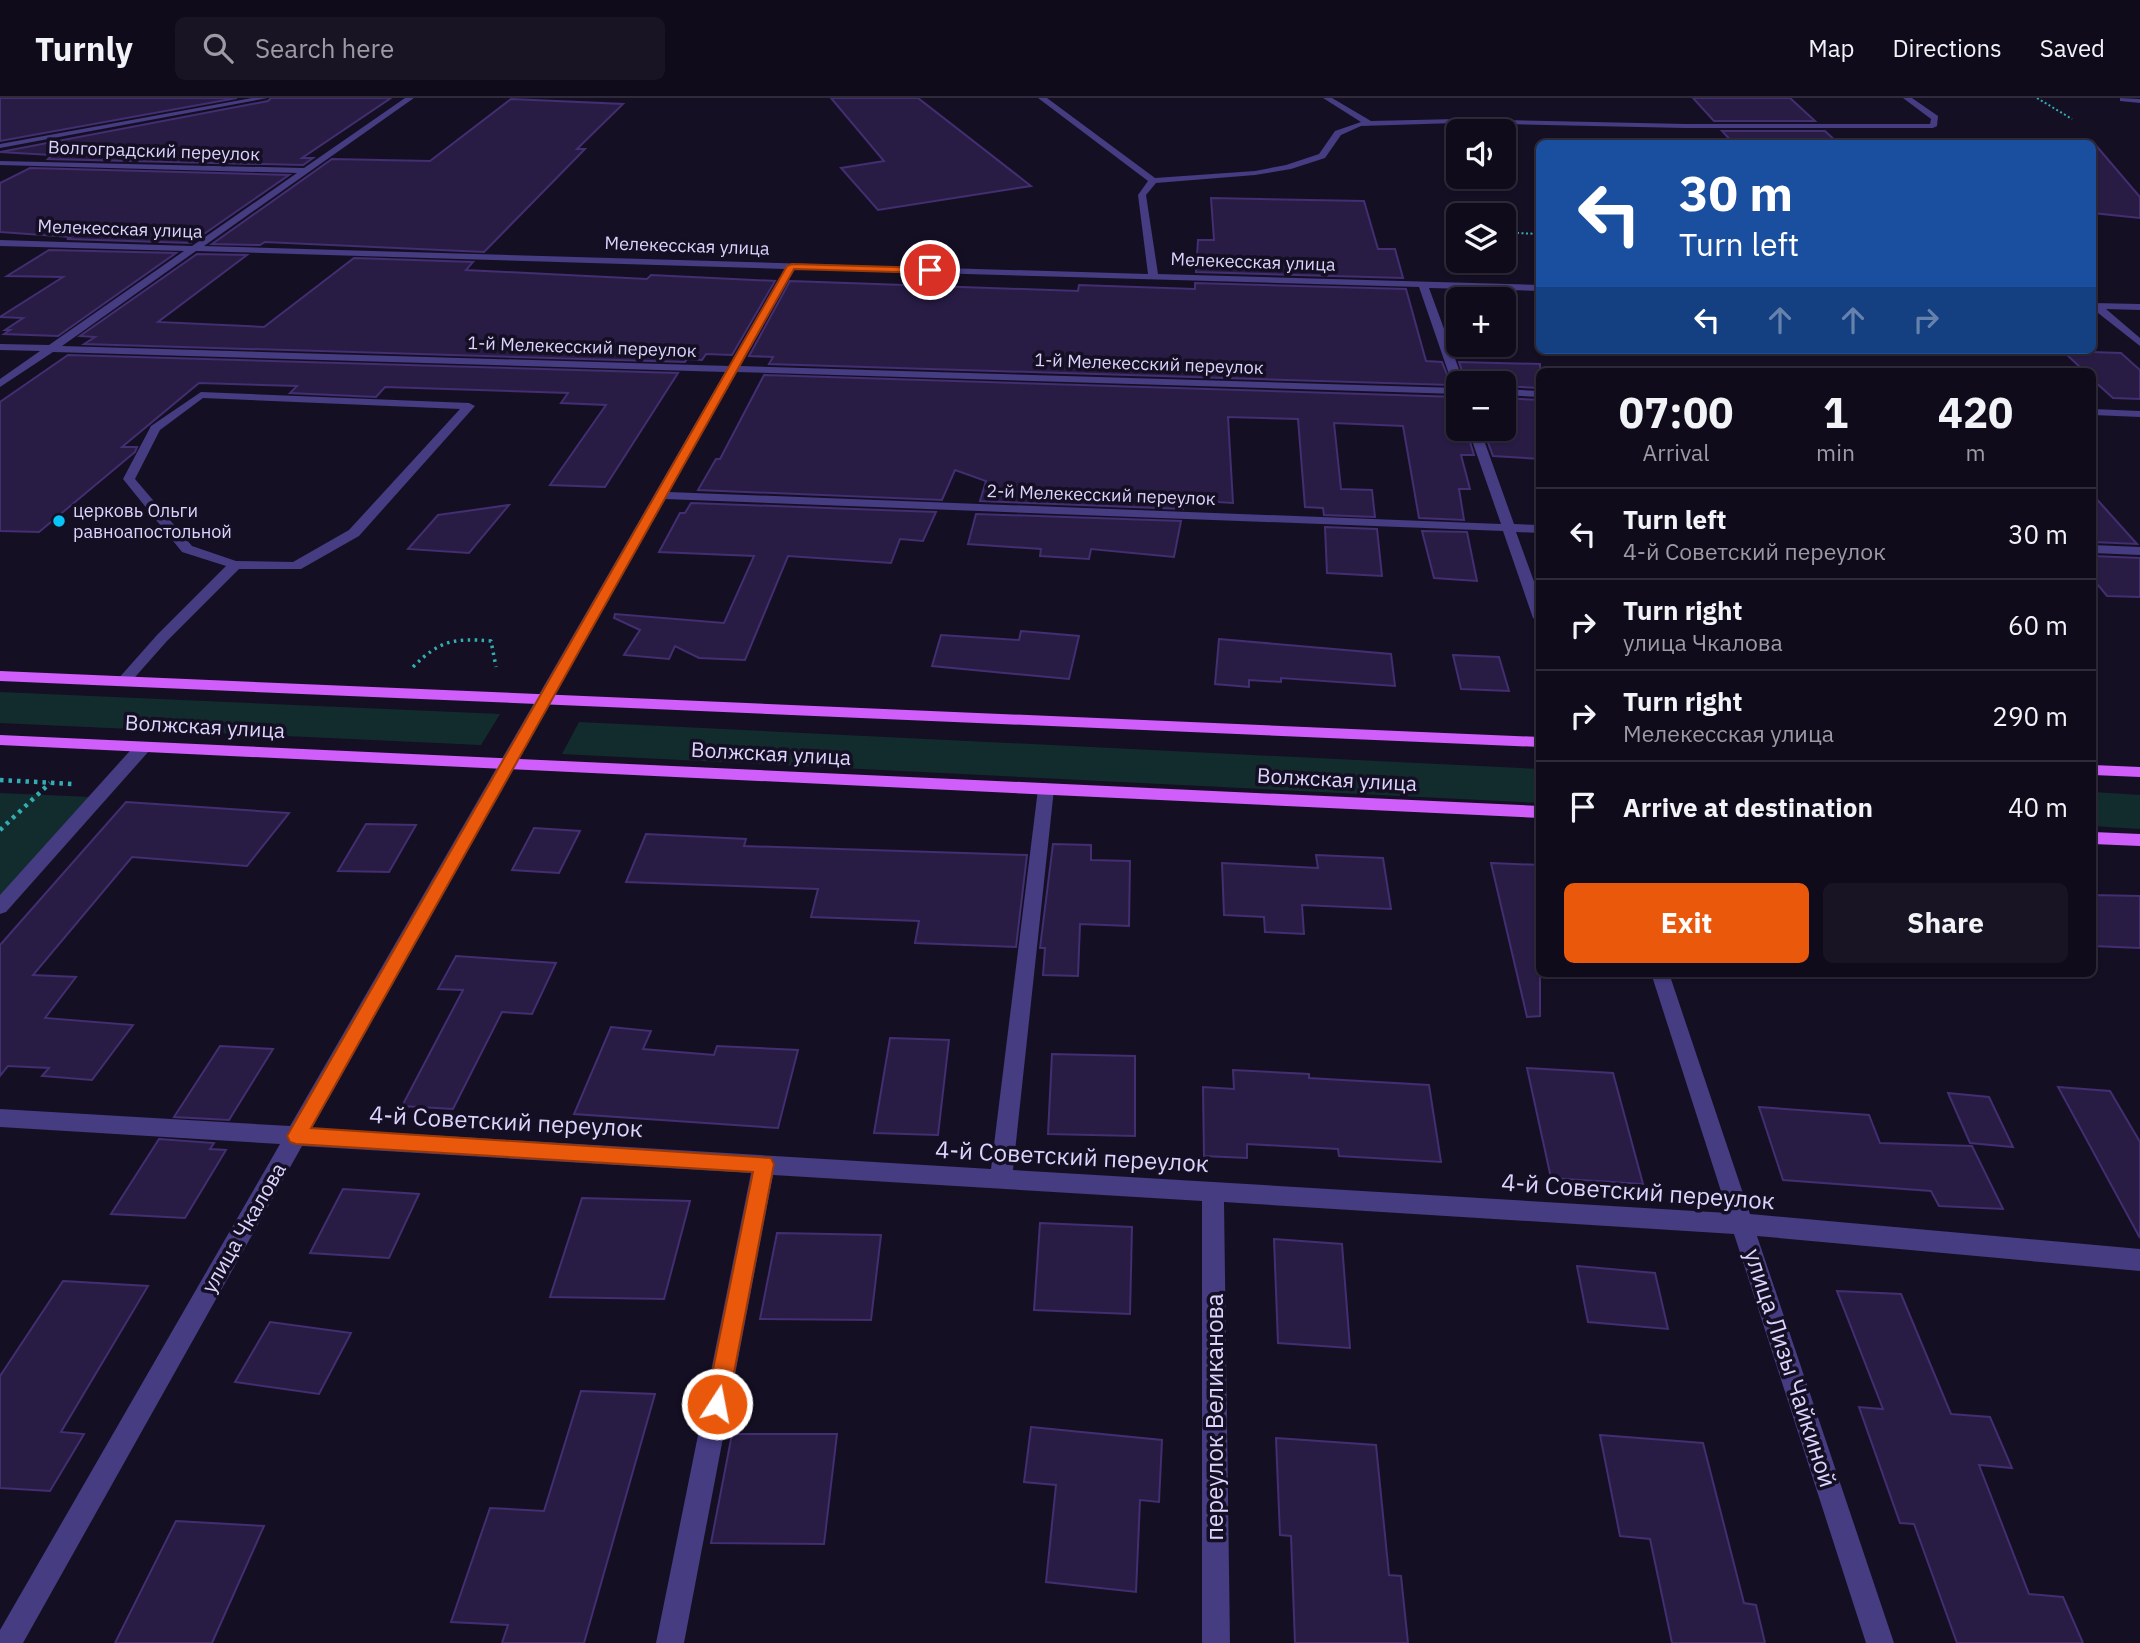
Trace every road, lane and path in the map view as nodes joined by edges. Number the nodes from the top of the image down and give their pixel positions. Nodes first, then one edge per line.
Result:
1 (264, 98) edge
2 (410, 98) edge
3 (1042, 98) edge
4 (1327, 98) edge
5 (1907, 98) edge
6 (2037, 98) edge
7 (2123, 99) edge
8 (2140, 100) edge
9 (2072, 119) dead end
10 (1370, 124) junction
11 (1685, 127) junction
12 (1692, 135) dead end
13 (0, 146) edge
14 (0, 163) edge
15 (306, 171) junction
16 (1153, 181) junction
17 (1517, 233) dead end
18 (1536, 234) edge
19 (0, 243) edge
20 (194, 249) junction
21 (792, 266) junction
22 (1153, 276) junction
23 (1423, 284) junction
24 (1536, 288) edge
25 (2096, 306) edge
26 (2140, 307) edge
27 (2096, 308) edge
28 (2140, 343) edge
29 (0, 347) edge
30 (51, 349) junction
31 (733, 369) junction
32 (1454, 371) edge
33 (0, 384) edge
34 (1446, 391) edge
35 (1516, 393) edge
36 (1536, 394) edge
37 (2096, 412) edge
38 (2140, 414) edge
39 (1478, 441) edge
40 (661, 495) junction
41 (1509, 528) junction
42 (1536, 529) edge
43 (2096, 549) edge
44 (2140, 551) edge
45 (236, 565) junction
46 (1536, 606) edge
47 (495, 667) dead end
48 (410, 671) dead end
49 (0, 677) edge
50 (124, 682) junction
51 (544, 700) junction
52 (0, 740) edge
53 (1536, 743) edge
54 (143, 747) junction
55 (508, 764) junction
56 (2096, 770) edge
57 (2140, 772) edge
58 (0, 780) edge
59 (50, 783) junction
60 (108, 786) junction
61 (1046, 789) junction
62 (1536, 813) edge
63 (0, 830) edge
64 (2096, 838) edge
65 (2140, 840) edge
66 (0, 907) edge
67 (1661, 977) edge
68 (0, 1118) edge
69 (296, 1136) junction
70 (764, 1164) junction
71 (1001, 1179) junction
72 (1213, 1192) junction
73 (1742, 1224) junction
74 (2140, 1260) edge
75 (8, 1643) edge
76 (670, 1643) edge
77 (1216, 1643) edge
78 (1880, 1643) edge

1 - 13 street
2 - 15 street
3 - 16 street
4 - 10 street
5 - 11 street
6 - 9 path
7 - 8 street
10 - 11 street
10 - 16 street
11 - 12 street
14 - 15 street, Волгоградский переулок
15 - 20 street
16 - 22 street
17 - 18 path
19 - 20 street, Мелекесская улица
20 - 21 street, Мелекесская улица
20 - 30 street
21 - 22 street, Мелекесская улица
21 - 31 street, улица Чкалова
22 - 23 street, Мелекесская улица
23 - 24 street, Мелекесская улица
23 - 32 street
25 - 26 street
27 - 28 street
29 - 30 street, 1-й Мелекесский переулок
30 - 31 street, 1-й Мелекесский переулок
30 - 33 street
31 - 34 street, 1-й Мелекесский переулок
31 - 40 street, улица Чкалова
35 - 36 street
37 - 38 street
39 - 41 street
40 - 41 street, 2-й Мелекесский переулок
40 - 51 street, улица Чкалова
41 - 42 street, 2-й Мелекесский переулок
41 - 46 street
43 - 44 street
45 - 45 street
45 - 50 street
47 - 48 path
49 - 50 main road, Волжская улица
50 - 51 main road, Волжская улица
51 - 53 main road, Волжская улица
51 - 55 street, улица Чкалова
52 - 54 main road, Волжская улица
54 - 55 main road, Волжская улица
54 - 60 street
55 - 61 main road, Волжская улица
55 - 69 street, улица Чкалова
56 - 57 main road
58 - 59 path
59 - 60 path
59 - 63 path
60 - 66 street
61 - 62 main road, Волжская улица
61 - 71 street
64 - 65 main road
67 - 73 street, улица Лизы Чайкиной
68 - 69 street, 4-й Советский переулок
69 - 70 street, 4-й Советский переулок
69 - 75 street, улица Чкалова
70 - 71 street, 4-й Советский переулок
70 - 76 street
71 - 72 street, 4-й Советский переулок
72 - 73 street, 4-й Советский переулок
72 - 77 street, переулок Великанова
73 - 74 street, 4-й Советский переулок
73 - 78 street, улица Лизы Чайкиной

